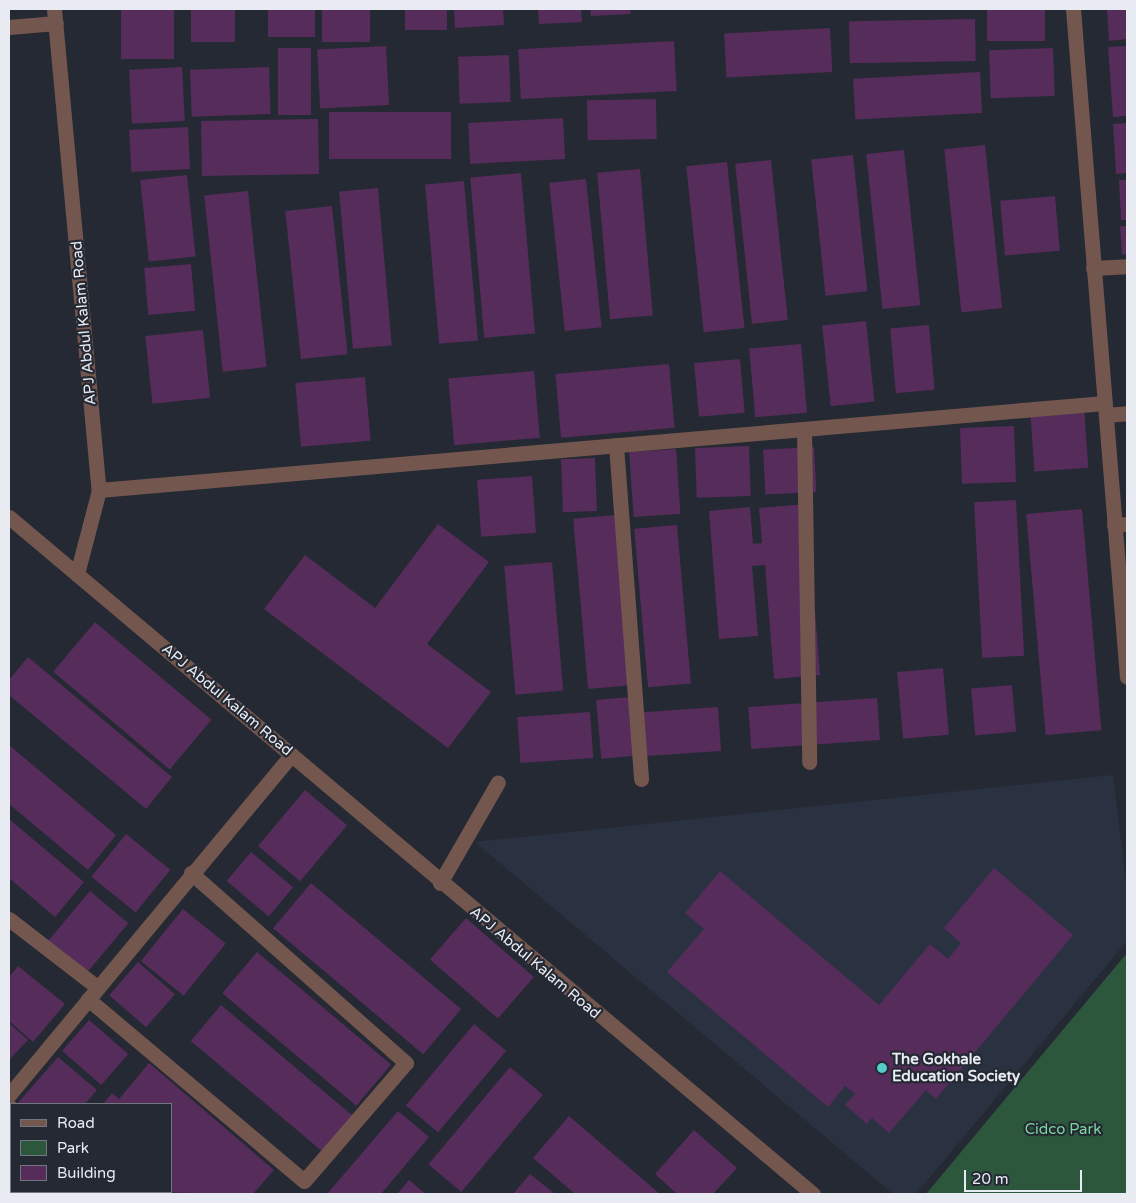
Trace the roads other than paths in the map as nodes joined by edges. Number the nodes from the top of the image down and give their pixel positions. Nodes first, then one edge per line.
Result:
1 (1073, 9) edge
2 (55, 16) edge
3 (9, 27) edge
4 (1127, 266) edge
5 (1093, 268) junction
6 (1105, 409) junction
7 (1127, 413) edge
8 (804, 429) junction
9 (616, 445) junction
10 (99, 490) junction
11 (9, 517) edge
12 (1121, 524) edge
13 (77, 574) junction
14 (1127, 677) edge
15 (291, 754) junction
16 (809, 762) dead end
17 (641, 779) dead end
18 (498, 782) dead end
19 (191, 873) junction
20 (440, 884) junction
21 (9, 919) edge
22 (92, 993) junction
23 (9, 1095) edge
24 (812, 1194) edge

1 - 5 street
2 - 3 street
2 - 10 street, APJ Abdul Kalam Road
4 - 5 street
5 - 6 street
6 - 7 street
6 - 8 street
6 - 12 street
8 - 9 street
8 - 16 street
9 - 10 street
9 - 17 street
10 - 13 street, APJ Abdul Kalam Road
11 - 13 street
12 - 14 street
13 - 15 street, APJ Abdul Kalam Road
15 - 19 street
15 - 20 street, APJ Abdul Kalam Road
18 - 20 street
19 - 22 street
19 - 22 street
20 - 24 street, APJ Abdul Kalam Road
21 - 22 street
22 - 23 street

